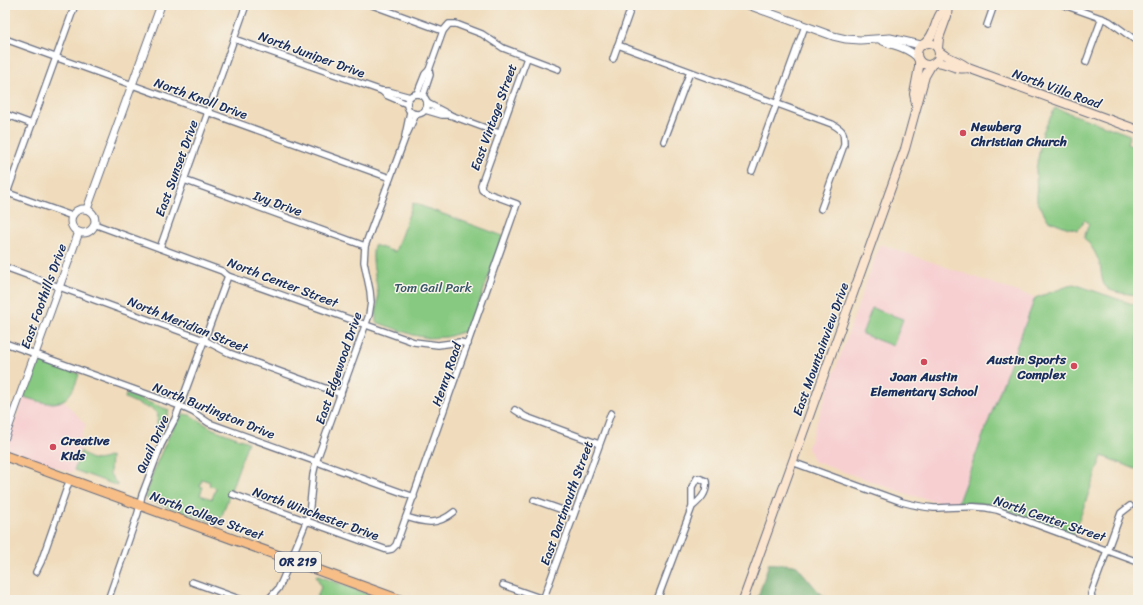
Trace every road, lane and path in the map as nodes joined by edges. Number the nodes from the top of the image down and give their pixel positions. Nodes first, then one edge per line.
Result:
1 (75, 5) edge
2 (161, 5) edge
3 (246, 5) edge
4 (372, 5) edge
5 (632, 5) edge
6 (748, 5) edge
7 (994, 5) edge
8 (1064, 5) edge
9 (947, 6) edge
10 (1102, 18) junction
11 (987, 25) dead end
12 (805, 26) junction
13 (443, 31) junction
14 (5, 39) edge
15 (234, 39) junction
16 (881, 40) junction
17 (1138, 42) edge
18 (923, 44) junction
19 (618, 45) junction
20 (938, 49) junction
21 (56, 58) junction
22 (527, 58) junction
23 (613, 58) dead end
24 (919, 59) junction
25 (1086, 62) dead end
26 (933, 63) junction
27 (968, 68) junction
28 (558, 69) dead end
29 (429, 70) junction
30 (690, 72) junction
31 (132, 85) junction
32 (382, 91) junction
33 (417, 94) junction
34 (423, 96) junction
35 (410, 97) junction
36 (427, 103) junction
37 (407, 104) junction
38 (777, 104) junction
39 (916, 104) junction
40 (424, 110) junction
41 (208, 112) junction
42 (410, 112) junction
43 (5, 114) edge
44 (416, 114) junction
45 (450, 115) junction
46 (32, 124) junction
47 (1138, 129) edge
48 (500, 133) junction
49 (404, 138) junction
50 (664, 141) dead end
51 (752, 171) dead end
52 (390, 178) junction
53 (184, 180) junction
54 (6, 193) edge
55 (517, 204) joint
56 (821, 209) dead end
57 (87, 210) junction
58 (72, 216) junction
59 (94, 224) junction
60 (79, 232) junction
61 (365, 246) junction
62 (160, 248) junction
63 (5, 267) edge
64 (228, 276) junction
65 (59, 287) junction
66 (366, 325) junction
67 (204, 340) junction
68 (5, 343) edge
69 (468, 344) junction
70 (35, 354) junction
71 (341, 394) junction
72 (180, 406) junction
73 (515, 410) dead end
74 (611, 413) dead end
75 (5, 437) edge
76 (599, 444) junction
77 (5, 456) edge
78 (316, 462) junction
79 (792, 462) junction
80 (70, 479) junction
81 (232, 494) dead end
82 (414, 497) junction
83 (534, 500) dead end
84 (140, 505) junction
85 (1130, 506) dead end
86 (692, 507) junction
87 (454, 512) dead end
88 (574, 514) junction
89 (406, 517) junction
90 (307, 521) junction
91 (392, 549) joint
92 (1107, 550) junction
93 (291, 559) junction
94 (1138, 562) edge
95 (36, 572) dead end
96 (192, 582) dead end
97 (502, 585) dead end
98 (108, 600) edge
99 (242, 600) edge
100 (268, 600) edge
101 (400, 600) edge
102 (543, 600) edge
103 (657, 600) edge
104 (743, 600) edge
105 (1092, 600) edge

1 - 21 street
2 - 31 street
3 - 15 street, East Sunset Drive
4 - 13 street
5 - 19 street
6 - 12 street
7 - 11 street
8 - 10 street
9 - 18 main road
9 - 20 main road
10 - 17 street
10 - 25 street
12 - 16 street
12 - 38 street
13 - 22 street
13 - 29 street
14 - 21 street, North Knoll Drive
15 - 32 street, North Juniper Drive
15 - 41 street, East Sunset Drive
16 - 18 street
16 - 24 street
18 - 20 main road
18 - 24 main road
19 - 23 street
19 - 30 street
20 - 26 main road
20 - 27 main road, North Villa Road
21 - 31 street, North Knoll Drive
21 - 46 street
22 - 28 street
22 - 48 street, East Vintage Street
24 - 26 main road
24 - 39 main road, East Mountainview Drive
26 - 27 main road, North Villa Road
26 - 39 main road, East Mountainview Drive
27 - 47 main road, North Villa Road
29 - 33 street
29 - 34 street
30 - 38 street
30 - 50 street
31 - 41 street, North Knoll Drive
31 - 57 street
32 - 35 street, North Juniper Drive
32 - 37 street, North Juniper Drive
33 - 34 street
33 - 35 street
34 - 36 street
35 - 37 street
36 - 40 street
36 - 45 street
37 - 42 street
38 - 51 street
38 - 56 street
39 - 79 main road, East Mountainview Drive
40 - 44 street
40 - 45 street
41 - 52 street, North Knoll Drive
41 - 53 street, East Sunset Drive
42 - 44 street
42 - 49 street, East Edgewood Drive
43 - 46 street
44 - 49 street, East Edgewood Drive
45 - 48 street
46 - 54 street
48 - 55 street, East Vintage Street
49 - 52 street, East Edgewood Drive
52 - 61 street, East Edgewood Drive
53 - 61 street, Ivy Drive
53 - 62 street, East Sunset Drive
54 - 58 street
55 - 69 street, Henry Road
57 - 58 street
57 - 59 street
58 - 60 street
59 - 60 street
59 - 62 street, North Center Street
60 - 65 street, East Foothills Drive
61 - 66 street, East Edgewood Drive
62 - 64 street, North Center Street
63 - 65 street, North Meridian Street
64 - 66 street, North Center Street
64 - 67 street, Quail Drive
65 - 67 street, North Meridian Street
65 - 70 street, East Foothills Drive
66 - 69 street, North Center Street
66 - 71 street, East Edgewood Drive
67 - 71 street, North Meridian Street
67 - 72 street, Quail Drive
68 - 70 street, North Burlington Drive
69 - 82 street, Henry Road
70 - 72 street, North Burlington Drive
70 - 75 street, East Foothills Drive
71 - 78 street, East Edgewood Drive
72 - 78 street, North Burlington Drive
72 - 84 street, Quail Drive
73 - 76 street
74 - 76 street, East Dartmouth Street
76 - 88 street, East Dartmouth Street
77 - 80 main road, North College Street / OR 219
78 - 82 street, North Burlington Drive
78 - 90 street, East Edgewood Drive
79 - 92 street, North Center Street
79 - 104 main road, East Mountainview Drive
80 - 84 main road, North College Street / OR 219
80 - 95 street
81 - 90 street, North Winchester Drive
82 - 89 street, Henry Road
83 - 88 street
84 - 93 main road, North College Street / OR 219
84 - 98 street, Quail Drive
85 - 92 street
86 - 86 street
86 - 103 street
87 - 89 street
88 - 102 street, East Dartmouth Street
89 - 91 street, Henry Road
90 - 91 street, North Winchester Drive
90 - 93 street, East Edgewood Drive
92 - 94 street, North Center Street
92 - 105 street
93 - 100 street, East Edgewood Drive
93 - 101 main road, North College Street / OR 219
96 - 99 street
97 - 102 street

